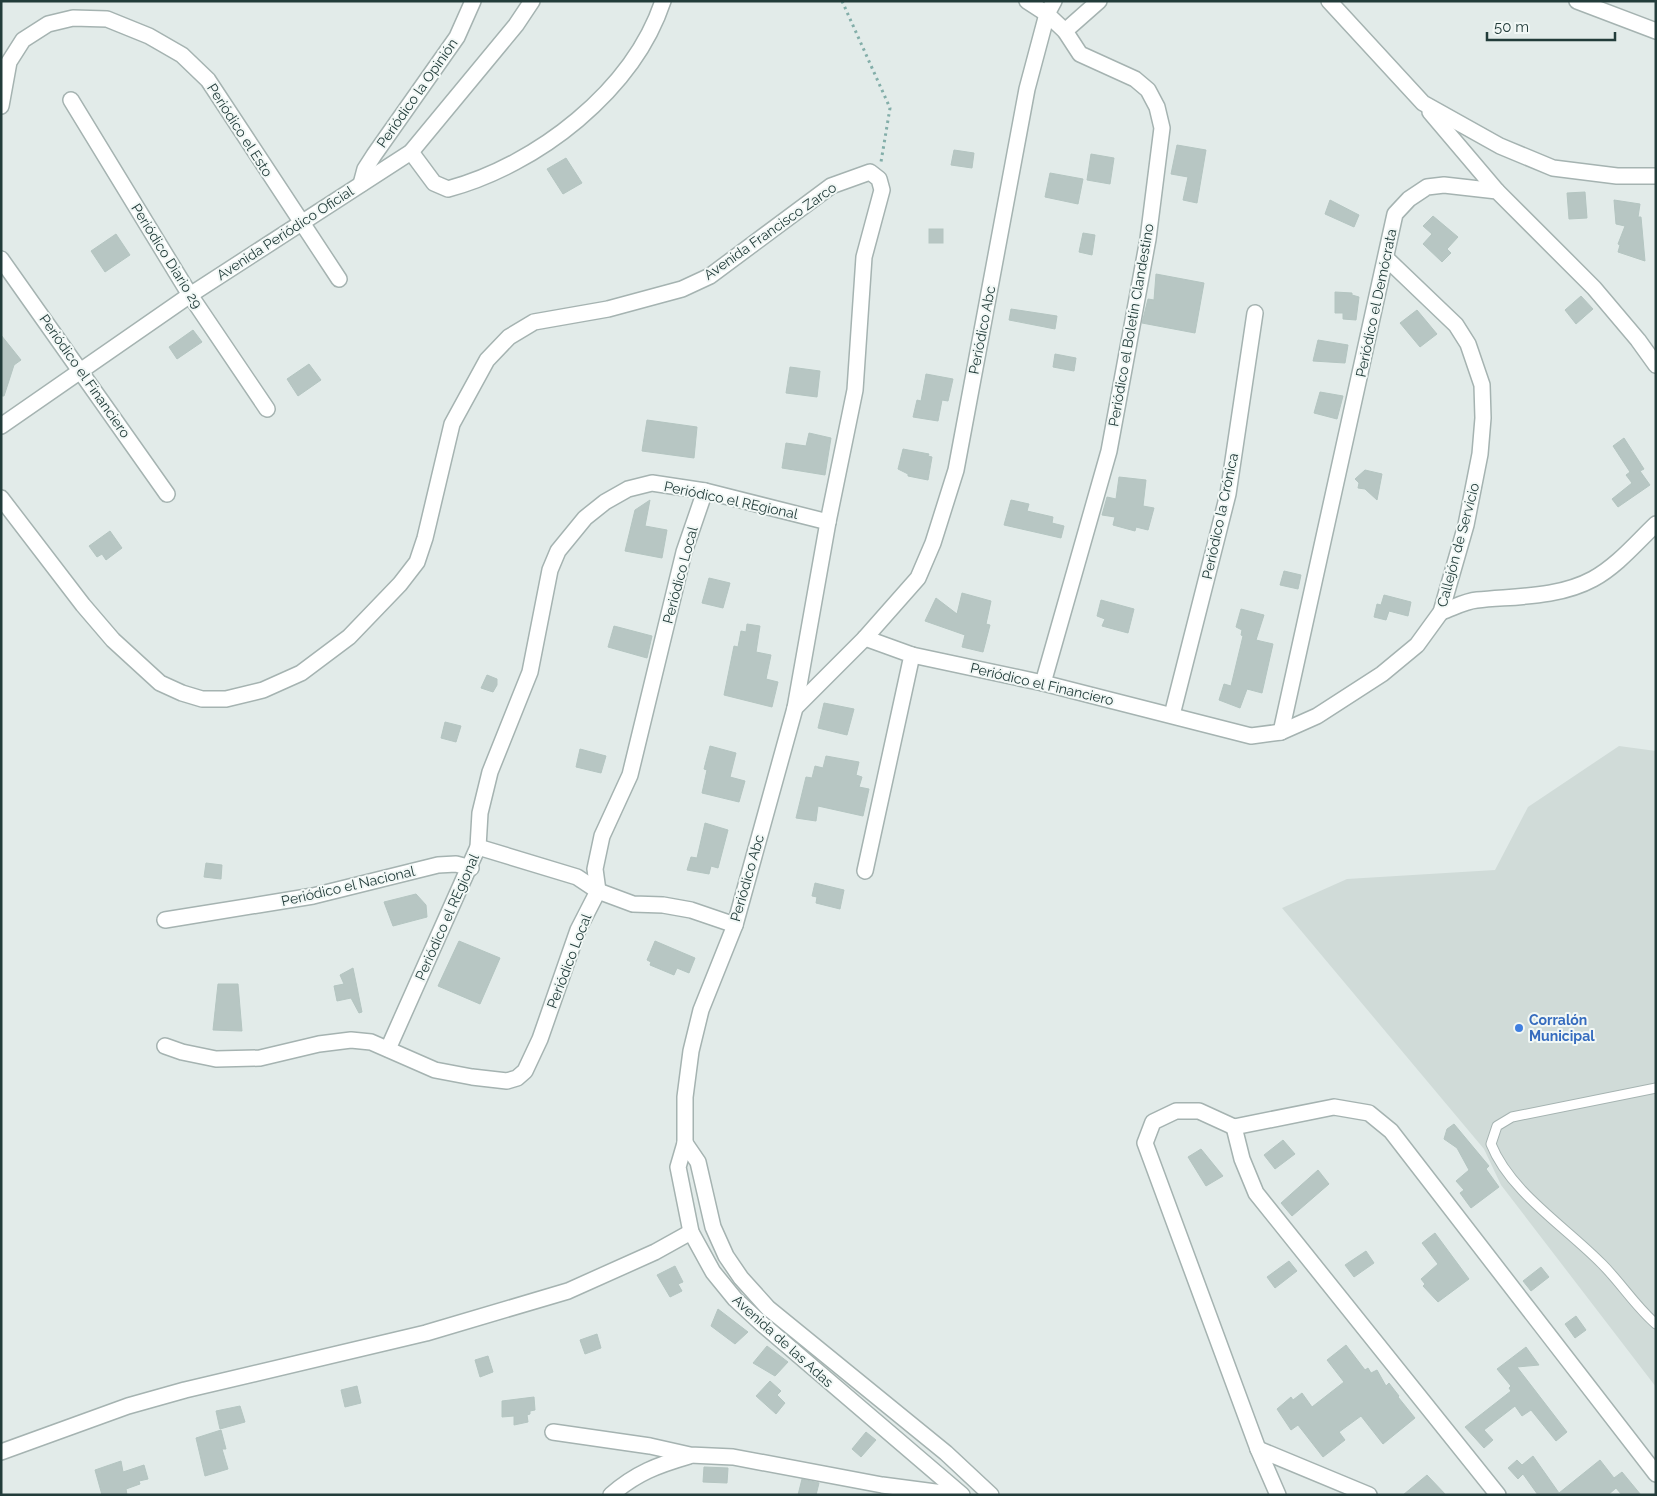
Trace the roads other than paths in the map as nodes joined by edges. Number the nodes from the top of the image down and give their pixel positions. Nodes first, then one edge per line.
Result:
1 (473, 1) edge
2 (532, 1) edge
3 (663, 1) edge
4 (1027, 1) edge
5 (1099, 1) edge
6 (1329, 1) edge
7 (1577, 1) edge
8 (1050, 8) edge
9 (1065, 31) junction
10 (1656, 31) edge
11 (71, 100) dead end
12 (1422, 103) junction
13 (1, 106) edge
14 (411, 152) junction
15 (1656, 176) edge
16 (361, 184) junction
17 (1497, 190) junction
18 (301, 224) junction
19 (1, 258) edge
20 (1387, 258) junction
21 (339, 279) dead end
22 (190, 294) junction
23 (1255, 314) dead end
24 (1656, 365) edge
25 (82, 371) junction
26 (267, 409) dead end
27 (1, 426) edge
28 (705, 491) junction
29 (167, 494) dead end
30 (1, 498) edge
31 (828, 522) junction
32 (1656, 524) edge
33 (1441, 612) junction
34 (865, 638) junction
35 (912, 655) junction
36 (1043, 684) junction
37 (795, 708) junction
38 (1172, 715) junction
39 (1281, 732) junction
40 (478, 847) junction
41 (471, 868) junction
42 (865, 871) dead end
43 (598, 891) junction
44 (165, 920) dead end
45 (734, 925) junction
46 (165, 1046) dead end
47 (388, 1049) junction
48 (1656, 1088) edge
49 (1234, 1127) junction
50 (685, 1143) junction
51 (691, 1232) junction
52 (1656, 1324) edge
53 (553, 1432) dead end
54 (1258, 1449) junction
55 (1, 1452) edge
56 (690, 1455) junction
57 (1656, 1474) edge
58 (611, 1495) edge
59 (958, 1495) edge
60 (962, 1495) edge
61 (991, 1495) edge
62 (1278, 1495) edge
63 (1369, 1495) edge
64 (1498, 1495) edge

1 - 16 street, Periódico la Opinión
2 - 14 street, Avenida Periódico Oficial
3 - 14 street
4 - 8 street, Periódico el Boletín Clandestino
5 - 9 street
6 - 12 street
7 - 10 street
8 - 9 street, Periódico el Boletín Clandestino
8 - 34 street, Periódico Abc
9 - 36 street, Periódico el Boletín Clandestino
11 - 22 street, Periódico Diario 29
12 - 15 street
12 - 17 street
13 - 18 street, Periódico el Esto
14 - 16 street, Avenida Periódico Oficial
16 - 18 street, Avenida Periódico Oficial
17 - 20 street, Periódico el Demócrata
17 - 24 street
18 - 21 street, Periódico el Esto
18 - 22 street, Avenida Periódico Oficial
19 - 25 street, Periódico el Financiero
20 - 33 street, Callejón de Servicio
20 - 39 street, Periódico el Demócrata
22 - 25 street, Avenida Periódico Oficial
22 - 26 street, Periódico Diario 29
23 - 38 street, Periódico la Crónica
25 - 27 street, Avenida Periódico Oficial
25 - 29 street, Periódico el Financiero
28 - 31 street, Periódico el REgional
28 - 40 street, Periódico el REgional
28 - 43 street, Periódico Local
30 - 31 street, Avenida Francisco Zarco
31 - 37 street
32 - 33 street
33 - 39 street, Callejón de Servicio
34 - 35 street
34 - 37 street, Periódico Abc
35 - 36 street, Periódico el Financiero
35 - 42 street
36 - 38 street, Periódico el Financiero
37 - 45 street, Periódico Abc
38 - 39 street, Callejón de Servicio
40 - 41 street, Periódico el REgional
40 - 43 street
41 - 44 street, Periódico el Nacional
41 - 47 street, Periódico el REgional
43 - 45 street
43 - 47 street, Periódico Local
45 - 50 street, Periódico Abc
46 - 47 street, Periódico Local
48 - 52 lane
49 - 54 street
49 - 57 street
49 - 64 street
50 - 51 street, Avenida de las Adas
50 - 61 street, Avenida de las Adas
51 - 55 street
51 - 60 street, Avenida de las Adas
53 - 56 street
54 - 62 street
54 - 63 street
56 - 58 street
56 - 59 street

